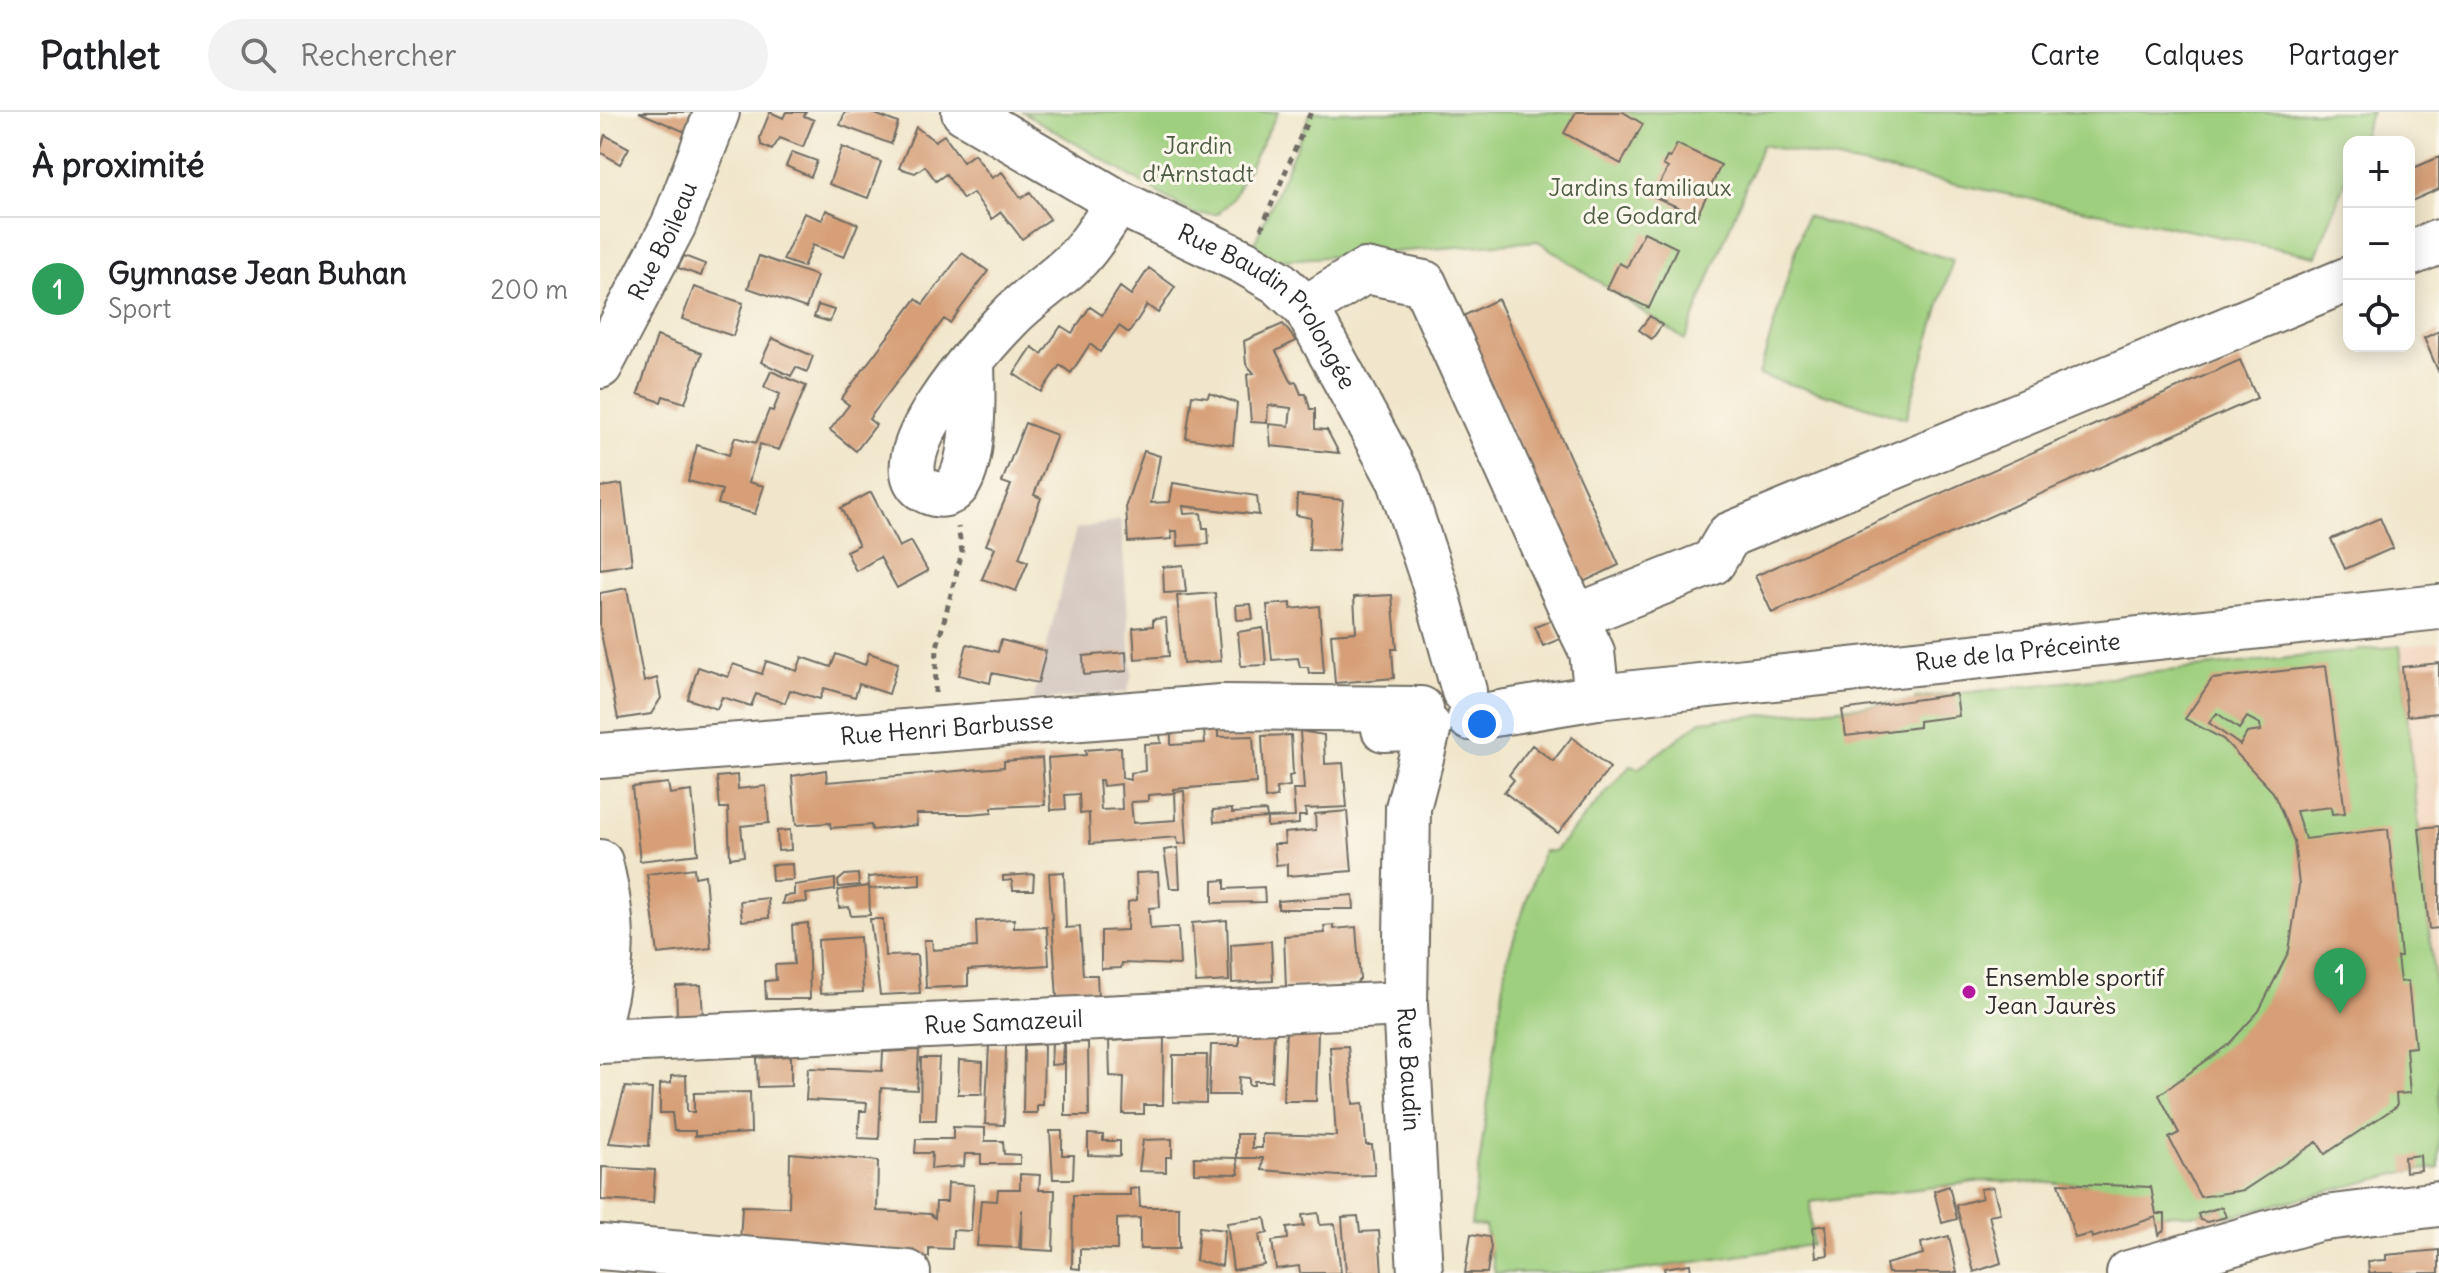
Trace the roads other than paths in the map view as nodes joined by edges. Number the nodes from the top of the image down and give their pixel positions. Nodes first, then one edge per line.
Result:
1 (717, 112) edge
2 (964, 112) edge
3 (1118, 202) junction
4 (2439, 242) edge
5 (2415, 252) edge
6 (2347, 280) edge
7 (1306, 308) junction
8 (600, 366) edge
9 (951, 490) road end
10 (2439, 607) edge
11 (1575, 617) junction
12 (1597, 697) junction
13 (1293, 708) junction
14 (1448, 709) junction
15 (1371, 729) junction
16 (600, 756) edge
17 (1408, 808) junction
18 (600, 862) edge
19 (1407, 865) junction
20 (1405, 1004) junction
21 (600, 1017) edge
22 (600, 1041) edge
23 (2439, 1204) edge
24 (600, 1247) edge
25 (805, 1269) edge
26 (908, 1273) edge
27 (1420, 1273) edge
28 (2129, 1273) edge

1 - 8 street, Rue Boileau
2 - 3 street, Rue Baudin Prolongée
3 - 7 street, Rue Baudin Prolongée
3 - 9 street
4 - 5 street
6 - 11 street
7 - 11 street
7 - 14 street, Rue Baudin Prolongée
10 - 12 street, Rue de la Préceinte
11 - 12 street
12 - 14 street, Rue de la Préceinte
13 - 14 street, Rue Henri Barbusse
13 - 15 street, Rue Henri Barbusse
13 - 16 street, Rue Henri Barbusse
14 - 15 street, Rue Henri Barbusse
14 - 17 street, Rue Baudin
14 - 19 street, Rue Baudin
15 - 17 street
17 - 19 street, Rue Baudin
18 - 21 street
19 - 20 street, Rue Baudin
20 - 22 street, Rue Samazeuil
20 - 27 street, Rue Baudin
23 - 28 street
24 - 25 street
25 - 26 street

